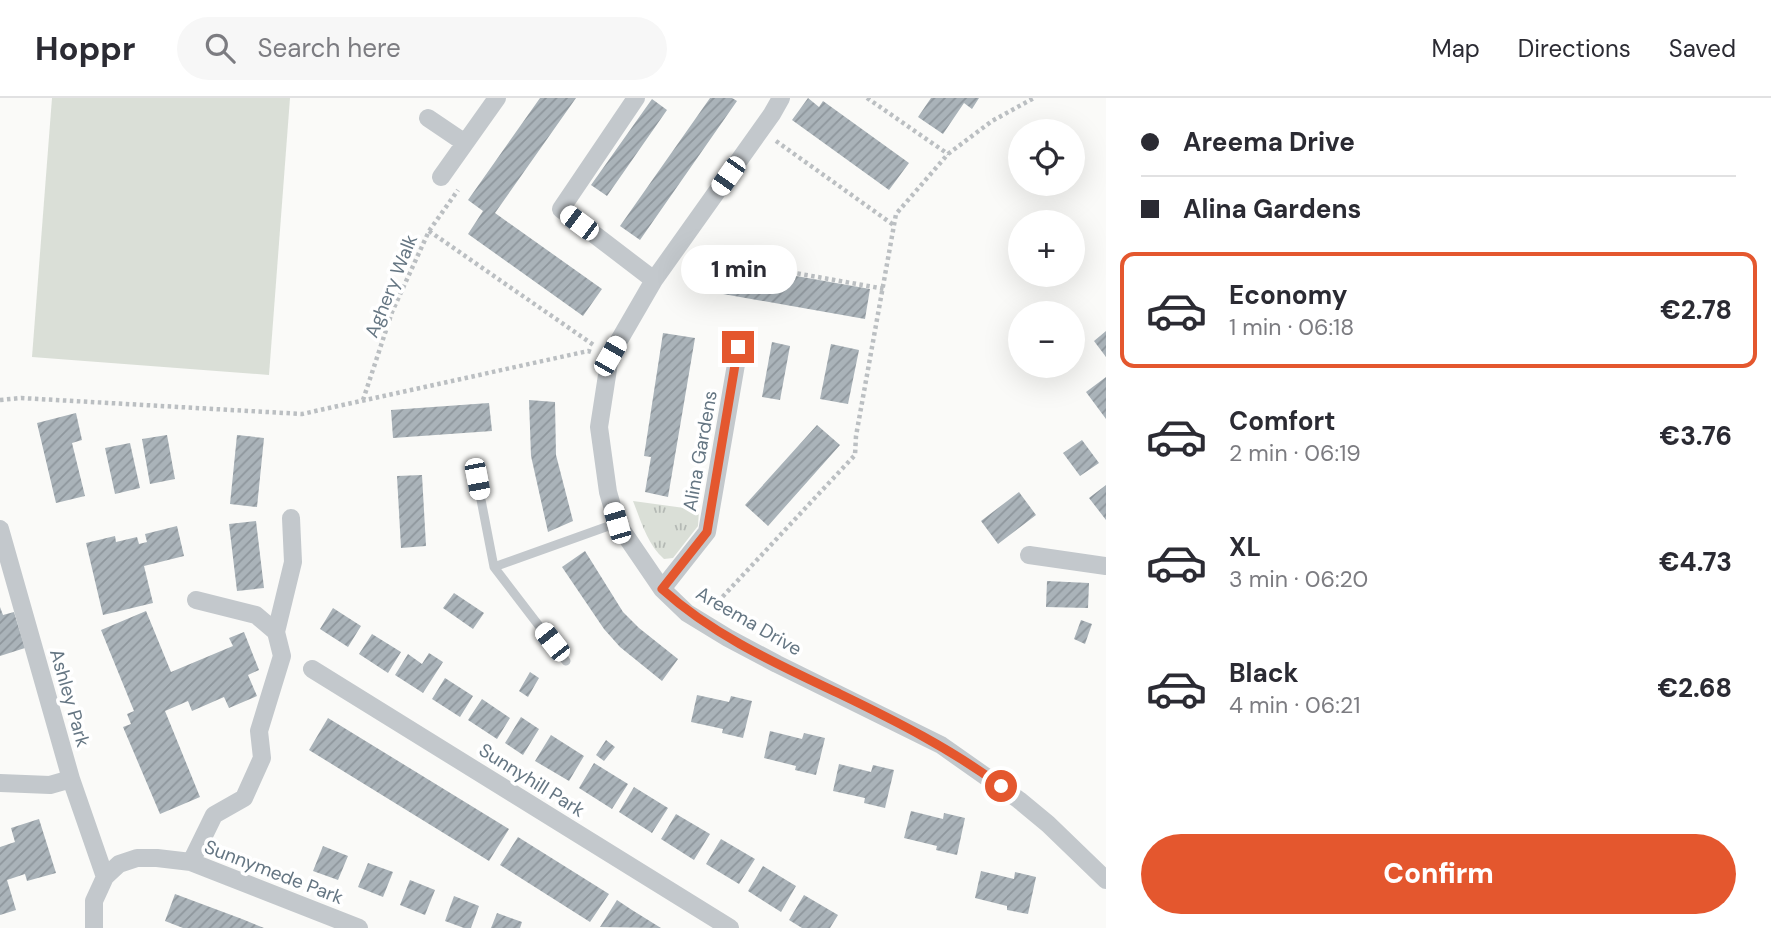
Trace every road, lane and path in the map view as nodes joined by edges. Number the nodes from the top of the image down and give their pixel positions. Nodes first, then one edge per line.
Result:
1 (497, 98) edge
2 (636, 98) edge
3 (781, 98) edge
4 (867, 98) edge
5 (1034, 98) edge
6 (428, 118) dead end
7 (774, 140) dead end
8 (465, 144) junction
9 (948, 154) junction
10 (441, 177) dead end
11 (459, 189) dead end
12 (895, 226) junction
13 (429, 231) junction
14 (695, 244) dead end
15 (654, 280) junction
16 (885, 289) junction
17 (738, 347) dead end
18 (610, 356) junction
19 (0, 400) edge
20 (363, 401) junction
21 (477, 479) dead end
22 (291, 519) dead end
23 (617, 523) junction
24 (0, 528) edge
25 (1029, 555) dead end
26 (1106, 566) edge
27 (494, 567) junction
28 (662, 589) junction
29 (196, 600) dead end
30 (713, 607) dead end
31 (276, 632) junction
32 (566, 661) dead end
33 (312, 669) dead end
34 (71, 779) junction
35 (0, 783) edge
36 (191, 862) junction
37 (105, 877) junction
38 (1106, 880) edge
39 (94, 928) edge
40 (359, 928) edge
41 (730, 928) edge

1 - 8 street
2 - 15 street
3 - 15 street, Areema Drive
4 - 9 path
5 - 9 path
6 - 8 street
7 - 12 path
8 - 10 street
9 - 12 path
11 - 13 path, Aghery Walk
12 - 16 path
13 - 18 path
13 - 20 path, Aghery Walk
14 - 16 path
15 - 18 street, Areema Drive
16 - 30 path
17 - 28 street, Alina Gardens
18 - 20 path
18 - 23 street, Areema Drive
19 - 20 path
21 - 27 lane
22 - 31 street
23 - 27 lane
23 - 28 street, Areema Drive
24 - 34 street, Ashley Park
25 - 26 street
27 - 32 lane
28 - 38 street, Areema Drive
29 - 31 street
31 - 36 street
33 - 41 street, Sunnyhill Park
34 - 35 street
34 - 37 street, Ashley Park
36 - 37 street, Sunnymede Park
36 - 40 street, Sunnymede Park
37 - 39 street

